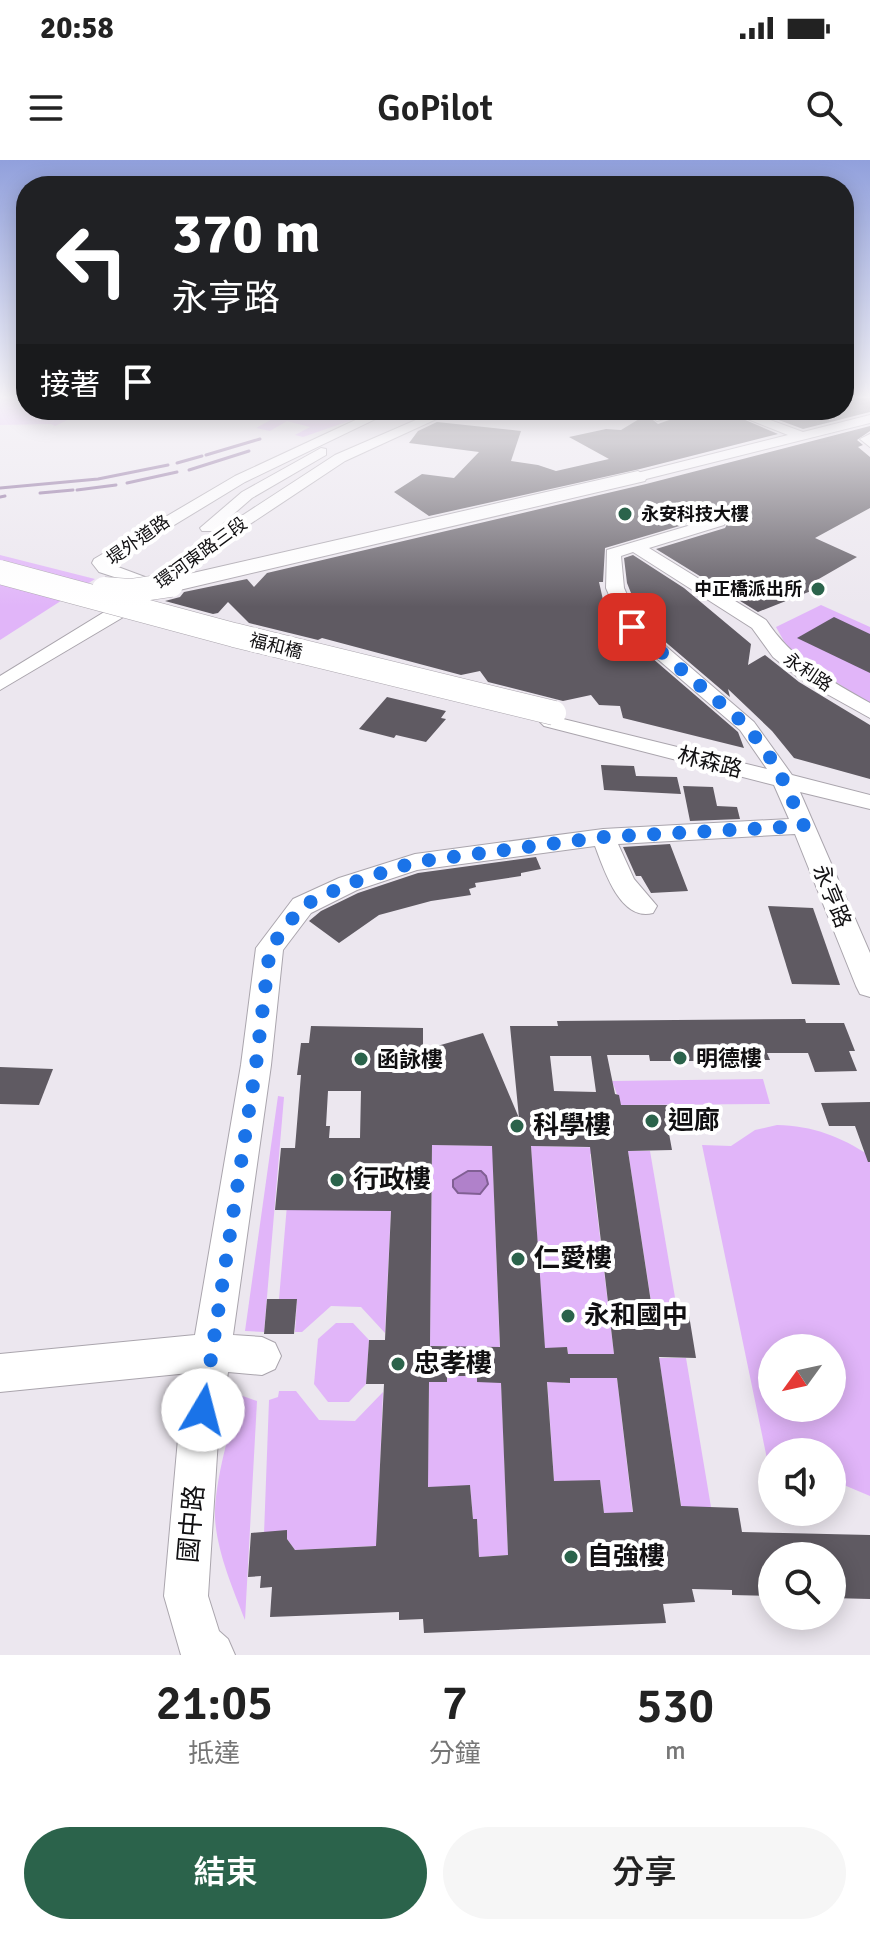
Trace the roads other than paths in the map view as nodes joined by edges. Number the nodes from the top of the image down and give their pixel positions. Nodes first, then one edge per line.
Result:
1 (261, 468) edge
2 (293, 468) edge
3 (325, 468) edge
4 (675, 468) edge
5 (638, 477) joint
6 (718, 522) dead end
7 (635, 546) junction
8 (0, 572) edge
9 (0, 582) edge
10 (146, 582) junction
11 (0, 675) edge
12 (0, 684) edge
13 (870, 712) edge
14 (553, 718) junction
15 (780, 774) junction
16 (870, 791) edge
17 (870, 802) edge
18 (804, 826) junction
19 (603, 837) junction
20 (644, 906) dead end
21 (870, 986) edge
22 (211, 1352) junction
23 (262, 1356) dead end
24 (0, 1373) edge
25 (212, 1655) edge

1 - 10 street, 堤外道路
2 - 10 street, 環河東路三段
3 - 12 street, 環河東路三段
4 - 5 street
5 - 8 main road, bridge
6 - 7 street
7 - 13 street, 永利路
7 - 15 street, 永亨路
8 - 14 main road, 福和橋, bridge
9 - 14 main road, 福和橋
10 - 11 street, 環河東路三段
14 - 15 street, 林森路
15 - 16 street, 林森路
15 - 17 street, 林森路
15 - 18 street, 永亨路
18 - 19 street, 國中路
18 - 21 street, 永亨路
19 - 20 street
19 - 22 street, 國中路
22 - 23 street
22 - 24 street
22 - 25 street, 國中路

